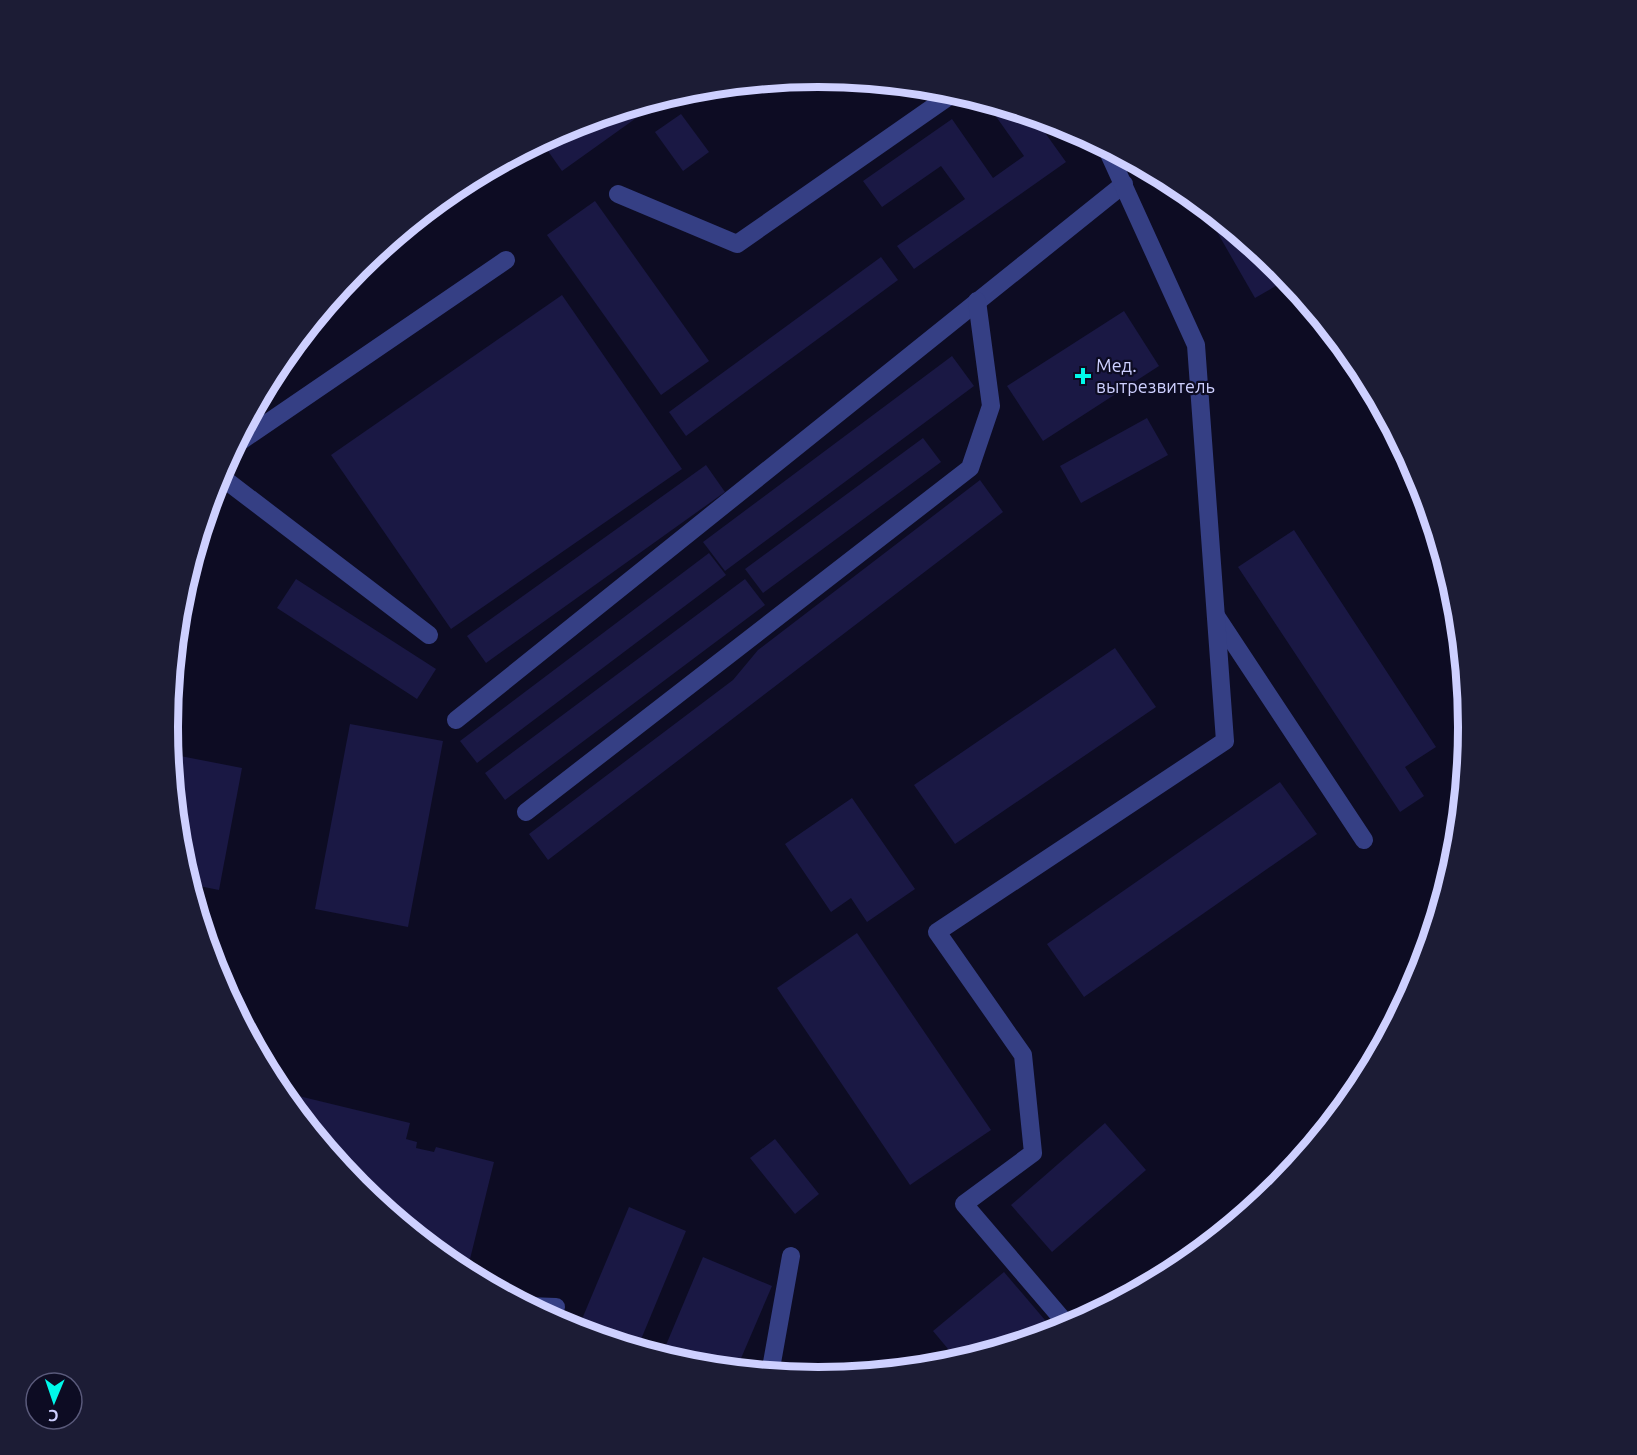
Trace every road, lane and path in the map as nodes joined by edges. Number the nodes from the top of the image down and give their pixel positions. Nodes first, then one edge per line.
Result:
1 (938, 98) edge
2 (1111, 158) edge
3 (1124, 184) junction
4 (618, 194) dead end
5 (506, 260) dead end
6 (977, 301) junction
7 (248, 436) edge
8 (227, 481) edge
9 (1216, 616) junction
10 (429, 635) dead end
11 (456, 720) dead end
12 (526, 812) dead end
13 (1364, 840) dead end
14 (790, 1256) dead end
15 (544, 1306) edge
16 (556, 1306) dead end
17 (1063, 1319) edge
18 (771, 1366) edge

1 - 4 street
2 - 3 street
3 - 6 street
3 - 9 street
5 - 7 street
6 - 11 street
6 - 12 street
8 - 10 street
9 - 13 street
9 - 17 street
14 - 18 street
15 - 16 street

